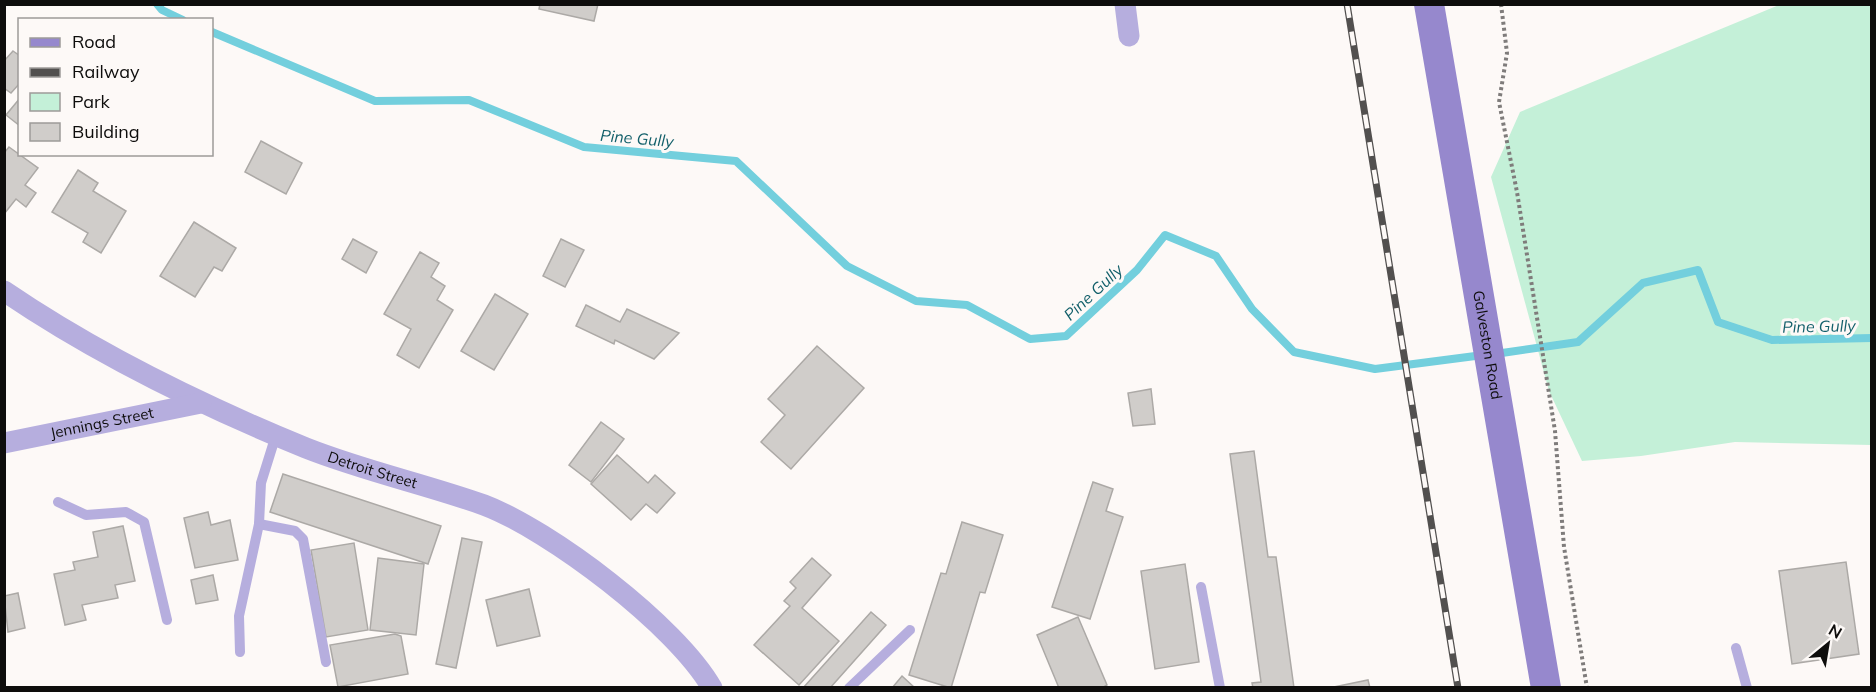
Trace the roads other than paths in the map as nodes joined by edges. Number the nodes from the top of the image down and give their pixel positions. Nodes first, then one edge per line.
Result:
1 (1125, 4) edge
2 (1429, 4) edge
3 (1129, 36) dead end
4 (4, 291) edge
5 (201, 403) junction
6 (276, 435) junction
7 (4, 443) edge
8 (58, 502) dead end
9 (259, 524) junction
10 (1201, 587) dead end
11 (166, 620) dead end
12 (910, 630) dead end
13 (1736, 648) dead end
14 (240, 652) dead end
15 (326, 662) dead end
16 (712, 687) edge
17 (849, 687) edge
18 (1220, 687) edge
19 (1546, 687) edge
20 (1747, 687) edge

1 - 3 street
2 - 19 main road, Galveston Road
4 - 5 street, Detroit Street
5 - 6 street, Detroit Street
5 - 7 street, Jennings Street
6 - 9 lane
6 - 16 street, Detroit Street
8 - 11 lane
9 - 14 lane
9 - 15 lane
10 - 18 lane
12 - 17 lane
13 - 20 lane

